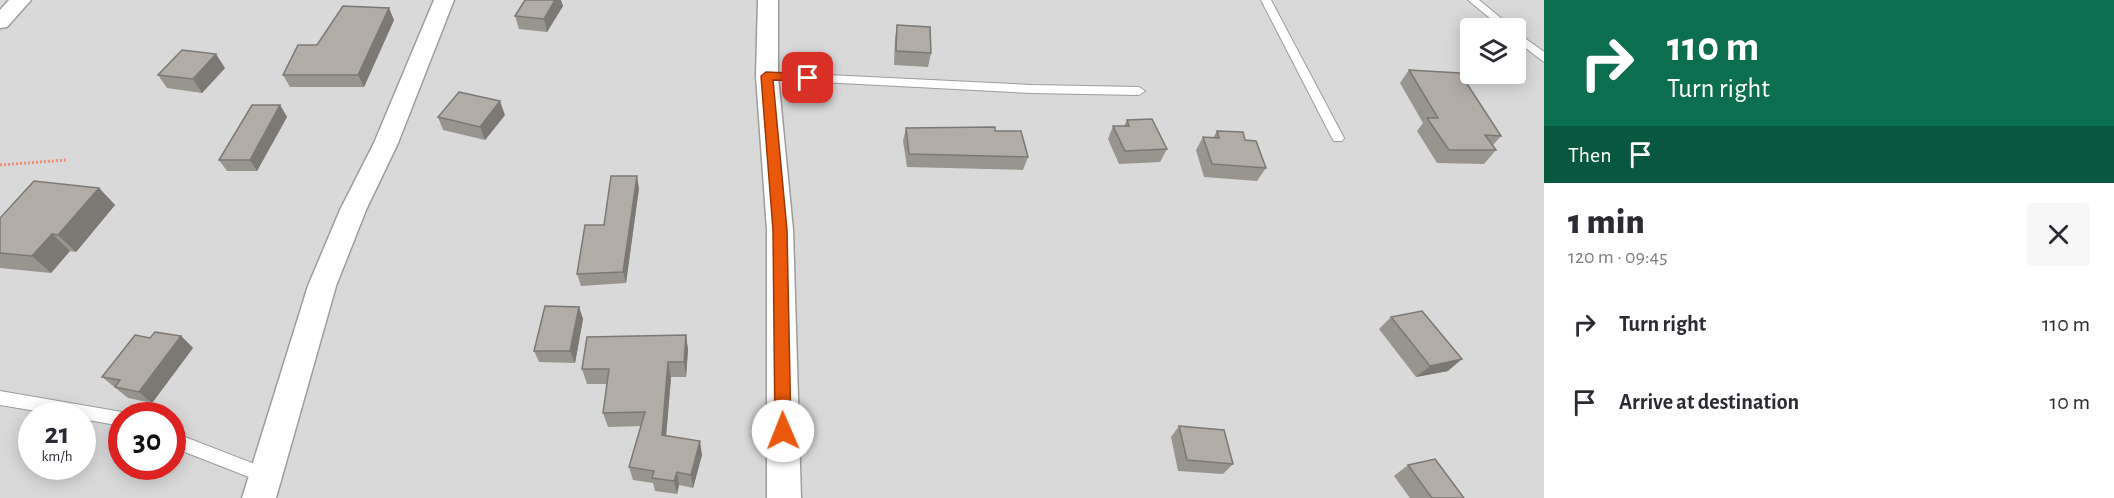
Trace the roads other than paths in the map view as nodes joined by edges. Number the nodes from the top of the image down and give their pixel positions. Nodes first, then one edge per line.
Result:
1 (21, 0) edge
2 (444, 0) edge
3 (768, 0) edge
4 (1266, 0) edge
5 (1473, 0) edge
6 (1496, 18) edge
7 (0, 22) edge
8 (1526, 43) edge
9 (1544, 58) edge
10 (766, 76) junction
11 (1139, 91) dead end
12 (1338, 138) dead end
13 (0, 398) edge
14 (108, 417) edge
15 (186, 446) edge
16 (262, 486) edge
17 (784, 498) edge

1 - 7 street
2 - 16 street
3 - 10 street
4 - 12 lane
5 - 6 lane
8 - 9 lane
10 - 11 lane
10 - 17 street
13 - 14 lane
15 - 16 lane

